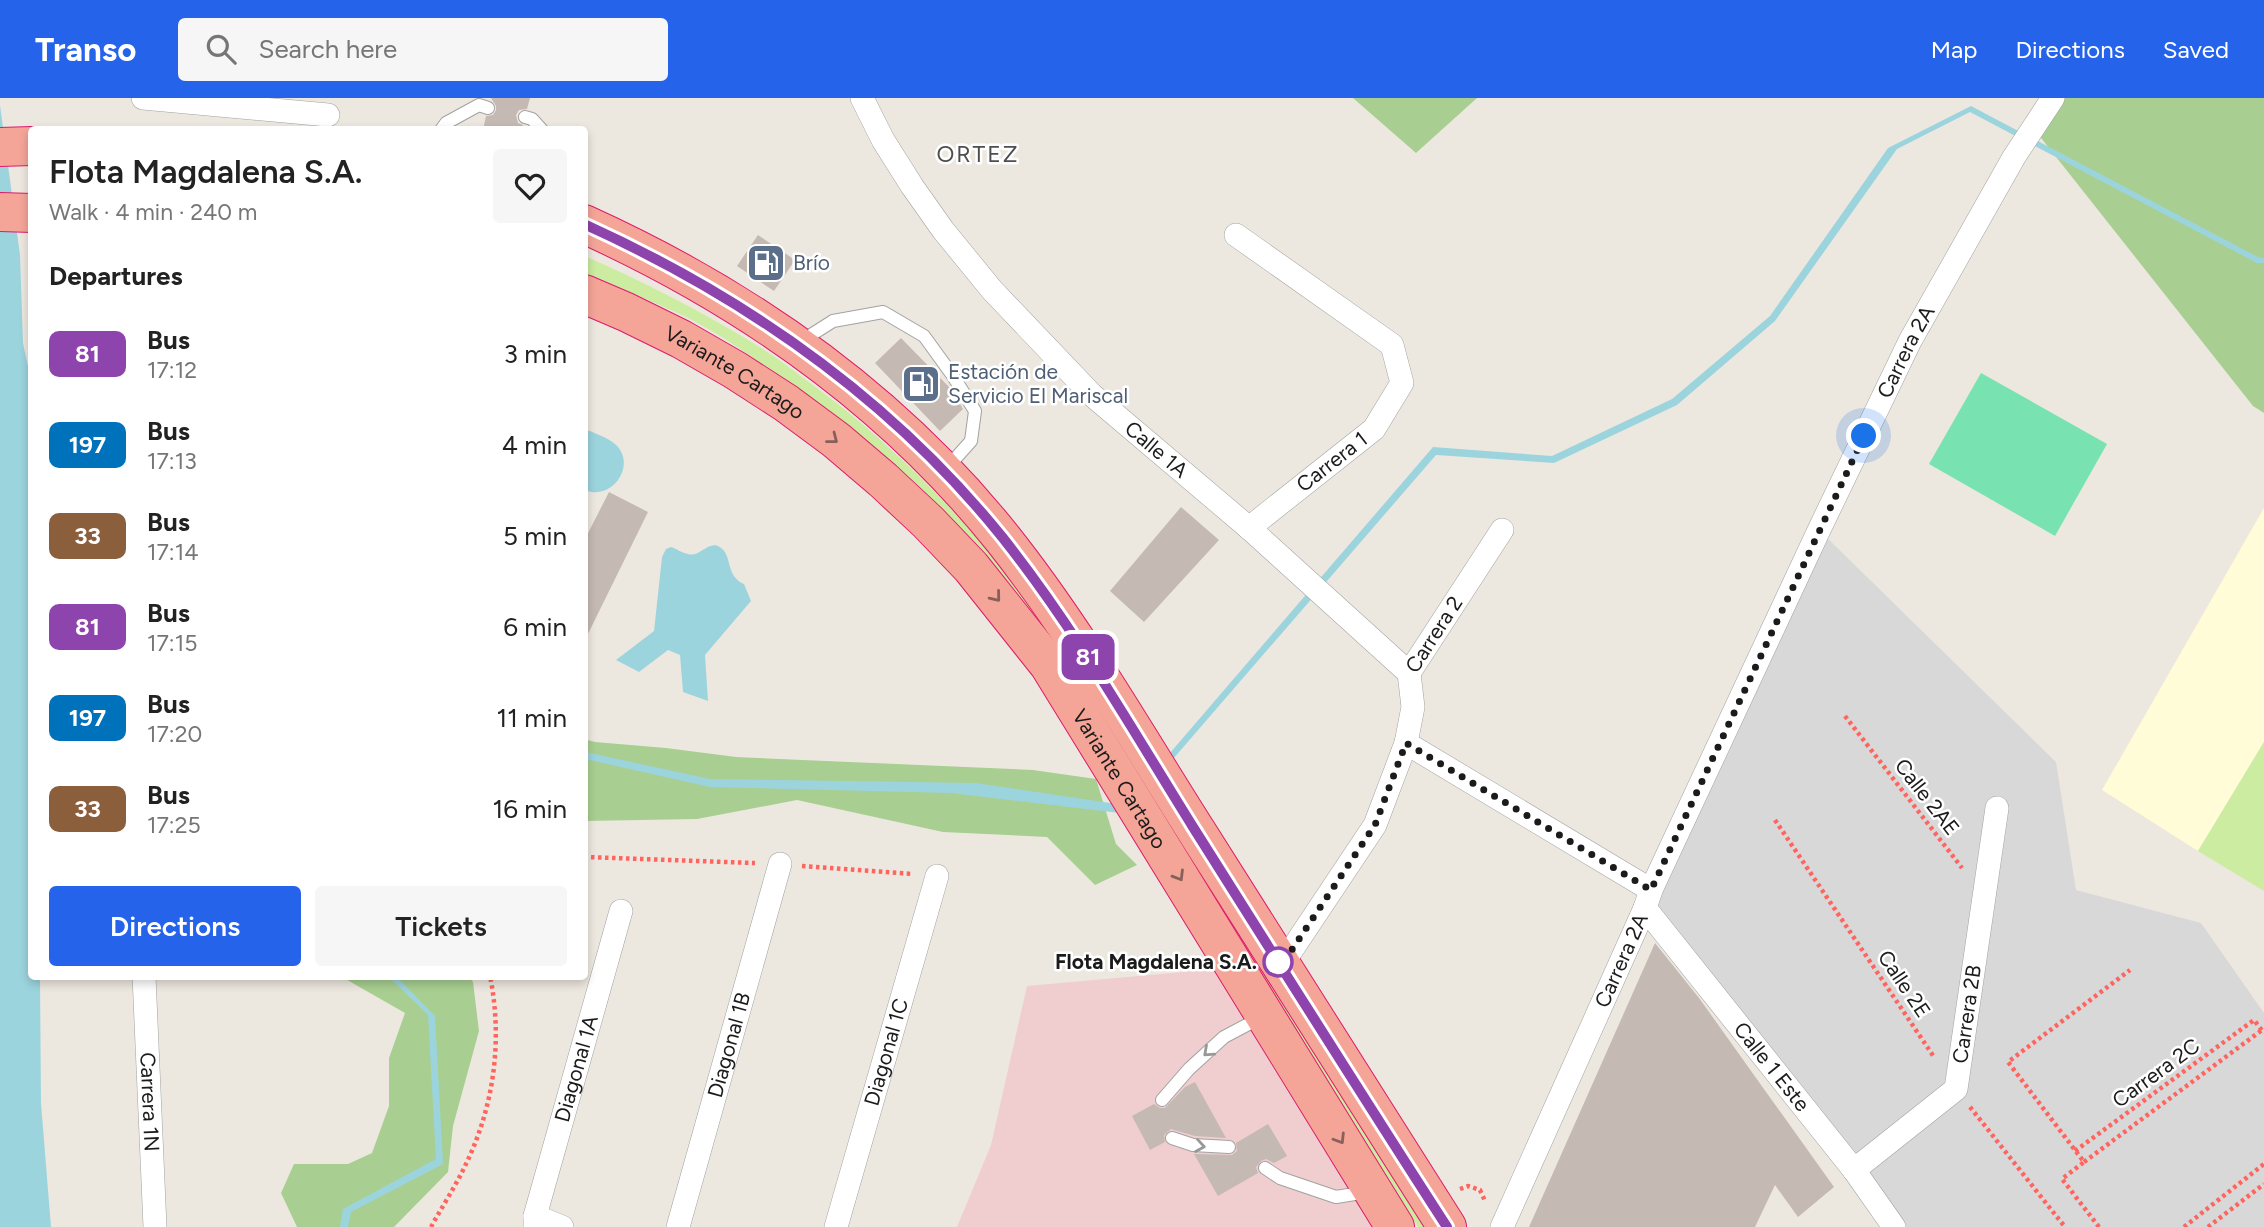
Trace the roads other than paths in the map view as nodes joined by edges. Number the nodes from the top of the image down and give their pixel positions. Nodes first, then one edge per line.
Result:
1 (142, 98) edge
2 (862, 98) edge
3 (2052, 99) edge
4 (488, 108) dead end
5 (328, 114) edge
6 (525, 117) dead end
7 (444, 126) edge
8 (538, 126) edge
9 (28, 146) edge
10 (0, 147) edge
11 (0, 212) edge
12 (28, 213) edge
13 (588, 224) edge
14 (1236, 235) dead end
15 (588, 296) edge
16 (796, 344) junction
17 (943, 471) junction
18 (1249, 528) junction
19 (1502, 530) dead end
20 (1409, 673) junction
21 (1406, 743) junction
22 (1997, 808) dead end
23 (780, 864) dead end
24 (937, 876) dead end
25 (1648, 899) junction
26 (621, 911) dead end
27 (1281, 966) junction
28 (144, 980) edge
29 (1264, 1016) junction
30 (1162, 1100) dead end
31 (1172, 1138) dead end
32 (1229, 1147) dead end
33 (1265, 1168) dead end
34 (1854, 1170) junction
35 (1374, 1191) junction
36 (535, 1222) edge
37 (155, 1227) edge
38 (562, 1227) edge
39 (678, 1227) edge
40 (836, 1227) edge
41 (1395, 1227) edge
42 (1447, 1227) edge
43 (1502, 1227) edge
44 (1894, 1227) edge

1 - 5 street
2 - 18 street, Calle 1A
3 - 25 street, Carrera 2A
4 - 7 lane
6 - 8 lane
9 - 10 highway
11 - 12 highway
13 - 16 highway, Variante Cartago
14 - 18 street, Carrera 1
15 -> 29 highway, Variante Cartago
16 - 17 highway, Variante Cartago
16 - 17 lane
17 - 27 highway, Variante Cartago
18 - 20 street, Calle 1A
19 - 20 street, Carrera 2
20 - 21 street, Carrera 2
21 - 25 street
21 - 27 street, Carrera 2
22 - 34 street, Carrera 2B
23 - 39 street, Diagonal 1B
24 - 40 street, Diagonal 1C
25 - 34 street, Calle 1 Este
25 - 43 street, Carrera 2A
26 - 36 street, Diagonal 1A
27 - 42 highway, Variante Cartago
28 - 37 street, Carrera 1N
29 -> 30 lane
29 -> 35 highway, Variante Cartago
31 -> 32 lane
33 - 35 lane
34 - 44 street, Calle 1 Este
35 - 41 highway, Variante Cartago
36 - 38 street

